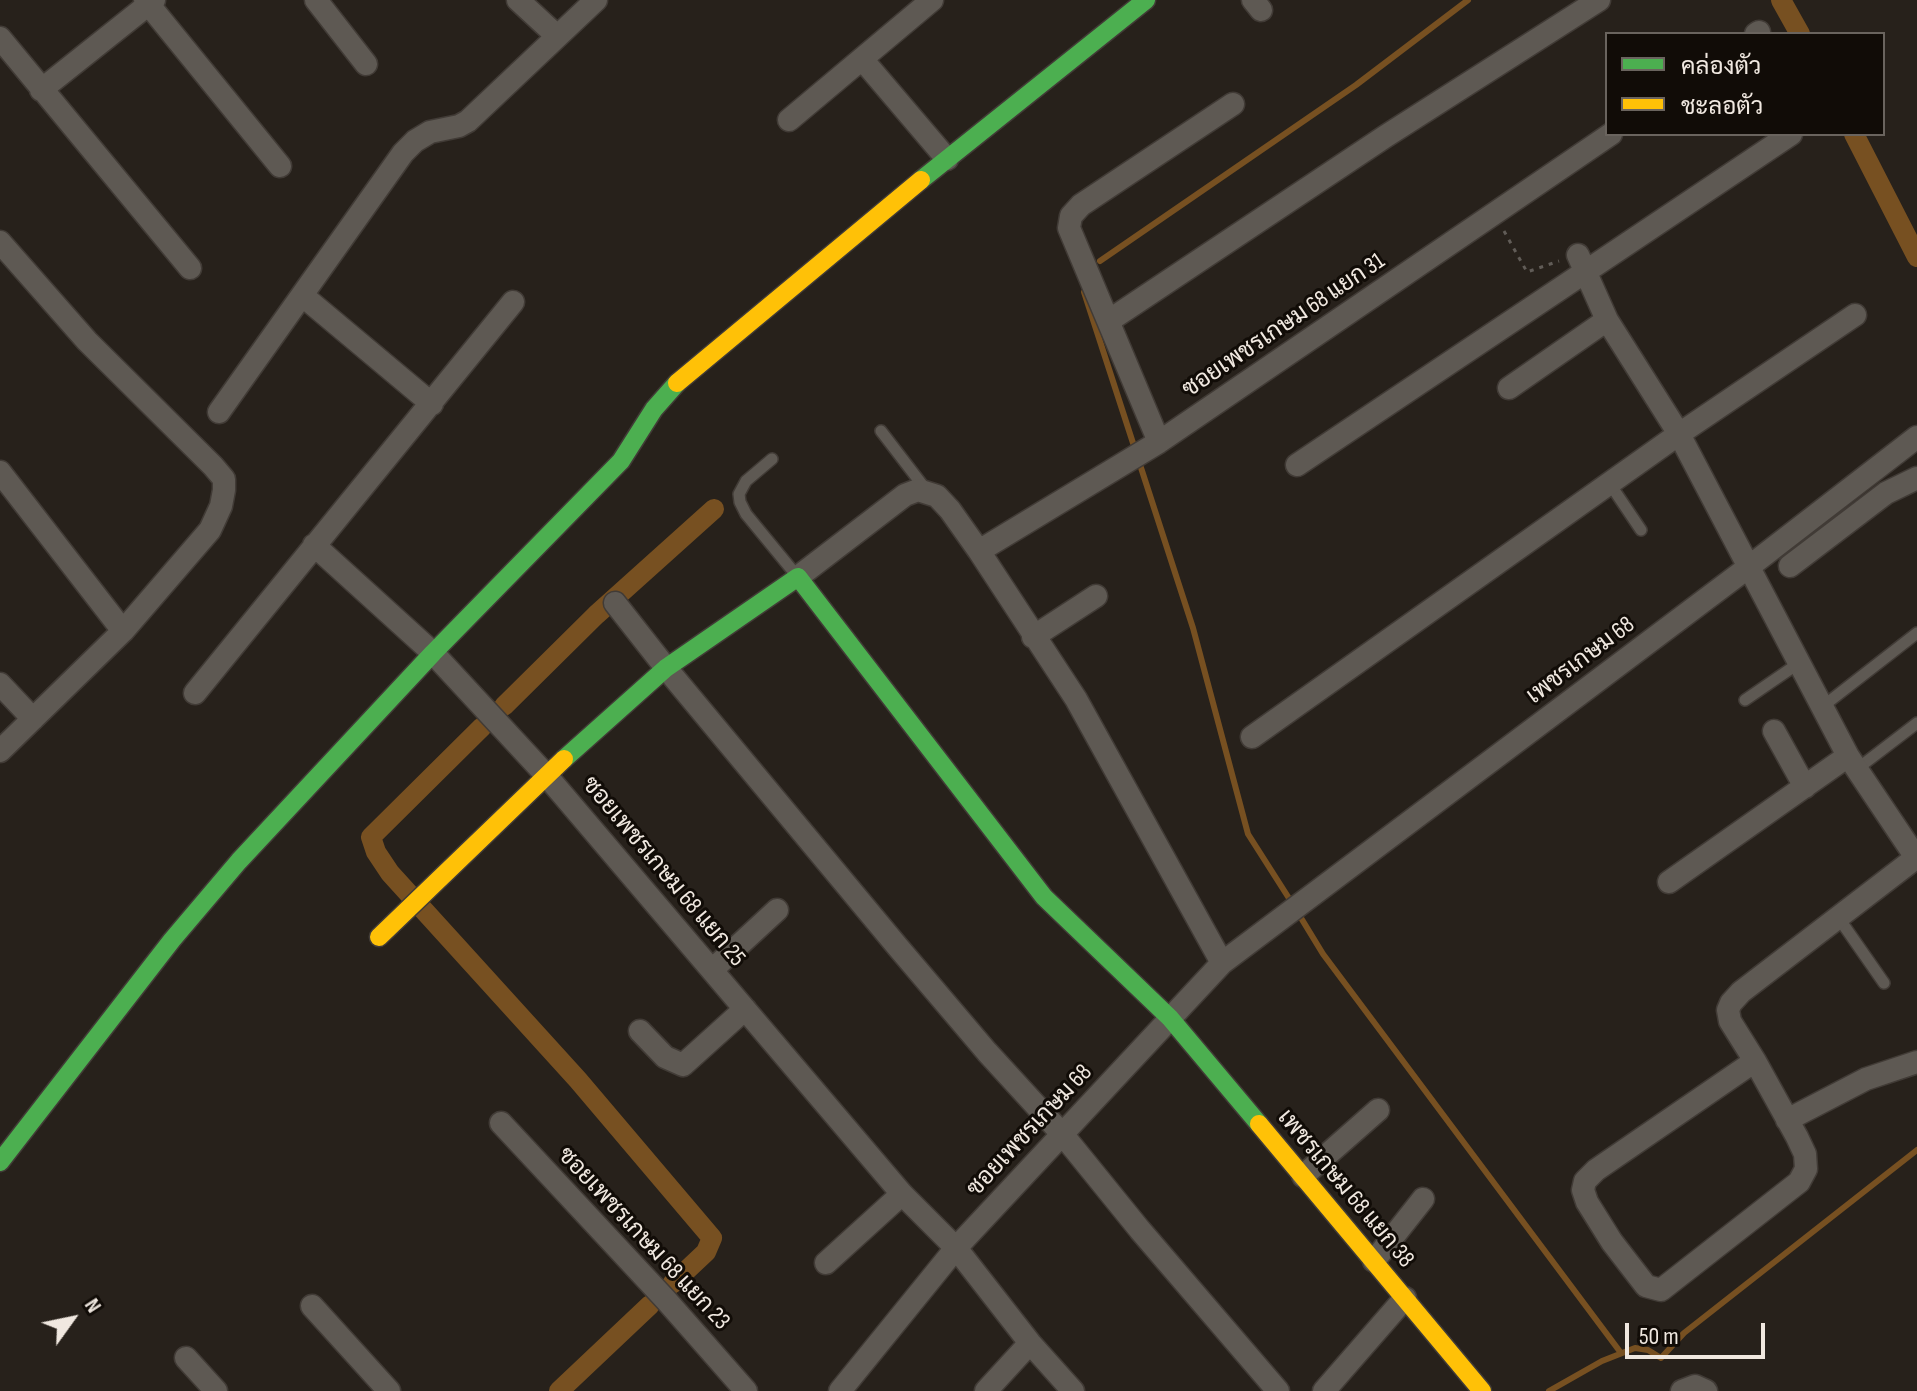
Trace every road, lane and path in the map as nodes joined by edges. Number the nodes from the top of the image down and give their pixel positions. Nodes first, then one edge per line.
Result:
1 (316, 0) edge
2 (518, 0) edge
3 (596, 0) edge
4 (932, 0) edge
5 (1146, 0) edge
6 (1599, 0) edge
7 (149, 1) edge
8 (557, 36) junction
9 (0, 38) edge
10 (862, 59) junction
11 (366, 64) dead end
12 (41, 90) junction
13 (1233, 104) dead end
14 (789, 120) dead end
15 (1608, 136) edge
16 (1788, 136) edge
17 (947, 159) junction
18 (280, 166) dead end
19 (1495, 215) junction
20 (0, 242) edge
21 (1583, 264) junction
22 (190, 268) dead end
23 (303, 296) junction
24 (513, 302) dead end
25 (1855, 315) dead end
26 (1110, 320) junction
27 (1607, 320) junction
28 (1509, 388) dead end
29 (432, 404) junction
30 (219, 412) dead end
31 (881, 431) dead end
32 (1679, 434) junction
33 (1917, 437) edge
34 (1159, 442) junction
35 (772, 459) dead end
36 (1297, 465) dead end
37 (1873, 471) junction
38 (0, 472) edge
39 (1917, 478) edge
40 (1610, 484) junction
41 (927, 491) junction
42 (1886, 493) junction
43 (1641, 530) dead end
44 (314, 545) junction
45 (979, 551) junction
46 (1750, 566) junction
47 (1790, 566) dead end
48 (798, 577) junction
49 (1096, 596) dead end
50 (615, 603) dead end
51 (123, 631) junction
52 (1917, 633) edge
53 (1033, 637) junction
54 (433, 653) junction
55 (1799, 663) junction
56 (666, 668) junction
57 (0, 684) edge
58 (195, 693) dead end
59 (1745, 700) dead end
60 (1822, 707) junction
61 (33, 719) junction
62 (1917, 723) edge
63 (1774, 731) dead end
64 (1252, 737) dead end
65 (0, 751) edge
66 (1852, 762) junction
67 (546, 775) junction
68 (1805, 787) junction
69 (1917, 858) edge
70 (1669, 882) dead end
71 (777, 910) dead end
72 (1838, 917) junction
73 (1275, 924) joint
74 (379, 937) dead end
75 (1222, 963) junction
76 (712, 970) junction
77 (1884, 983) dead end
78 (745, 1009) junction
79 (1170, 1018) junction
80 (640, 1031) dead end
81 (1755, 1061) junction
82 (1917, 1062) edge
83 (1378, 1110) dead end
84 (1787, 1120) junction
85 (501, 1123) dead end
86 (1063, 1135) junction
87 (0, 1162) edge
88 (1303, 1176) junction
89 (902, 1194) junction
90 (1423, 1199) dead end
91 (956, 1248) junction
92 (1374, 1261) junction
93 (826, 1263) dead end
94 (1405, 1298) junction
95 (312, 1306) dead end
96 (1030, 1343) junction
97 (186, 1358) dead end
98 (216, 1391) edge
99 (389, 1391) edge
100 (746, 1391) edge
101 (840, 1391) edge
102 (986, 1391) edge
103 (1073, 1391) edge
104 (1278, 1391) edge
105 (1324, 1391) edge
106 (1482, 1391) edge
107 (1682, 1391) edge
108 (1706, 1391) edge

1 - 11 street
2 - 8 street
3 - 8 street
4 - 10 street
5 - 17 street
6 - 26 street
7 - 12 street
7 - 18 street
8 - 23 street
9 - 12 street
10 - 14 street
10 - 17 street
12 - 22 street
13 - 26 street
15 - 19 street, ซอยเพชรเกษม 68 แยก 31
16 - 21 street
17 - 54 street
19 - 21 path
19 - 34 street, ซอยเพชรเกษม 68 แยก 31
20 - 51 street
21 - 27 street
21 - 36 street
23 - 29 street
23 - 30 street
24 - 29 street
25 - 32 street
26 - 34 street
27 - 28 street
27 - 32 street
29 - 44 street
31 - 41 lane
32 - 40 street
32 - 46 street
33 - 37 street, เพชรเกษม 68
34 - 45 street, ซอยเพชรเกษม 68 แยก 31
35 - 48 lane
37 - 42 street
37 - 46 street, เพชรเกษม 68
38 - 51 street
39 - 42 street
40 - 43 lane
40 - 64 street
41 - 45 street
41 - 48 street
42 - 47 street
44 - 54 street, ซอยเพชรเกษม 68 แยก 25
44 - 58 street
45 - 53 street
46 - 55 street
46 - 73 street, เพชรเกษม 68
48 - 56 street
48 - 79 street, เพชรเกษม 68 แยก 38
49 - 53 street
50 - 56 street
51 - 61 street
52 - 60 lane
53 - 75 street
54 - 67 street, ซอยเพชรเกษม 68 แยก 25
54 - 87 street
55 - 59 lane
55 - 60 street
56 - 67 street
56 - 86 street
57 - 61 street
60 - 66 street
61 - 65 street
62 - 66 lane
63 - 68 street
66 - 68 street
66 - 69 street
67 - 74 street
67 - 76 street, ซอยเพชรเกษม 68 แยก 25
68 - 70 street
69 - 72 street
71 - 76 street
72 - 77 lane
72 - 81 street
73 - 75 street, ซอยเพชรเกษม 68
75 - 79 street, ซอยเพชรเกษม 68
76 - 78 street, ซอยเพชรเกษม 68 แยก 25
78 - 80 street
78 - 89 street, ซอยเพชรเกษม 68 แยก 25
79 - 86 street, ซอยเพชรเกษม 68
79 - 88 street, เพชรเกษม 68 แยก 38
81 - 84 street
81 - 84 street
82 - 84 street
83 - 88 street
85 - 100 street, ซอยเพชรเกษม 68 แยก 23
86 - 91 street, ซอยเพชรเกษม 68
86 - 104 street
88 - 92 street, เพชรเกษม 68 แยก 38
89 - 91 street, ซอยเพชรเกษม 68 แยก 25
89 - 93 street
90 - 92 street
91 - 96 street, ซอยเพชรเกษม 68 แยก 25
91 - 101 street, ซอยเพชรเกษม 68
92 - 94 street, เพชรเกษม 68 แยก 38
94 - 105 street
94 - 106 street, เพชรเกษม 68 แยก 38
95 - 99 street
96 - 102 street
96 - 103 street, ซอยเพชรเกษม 68 แยก 25
97 - 98 street
107 - 108 street

